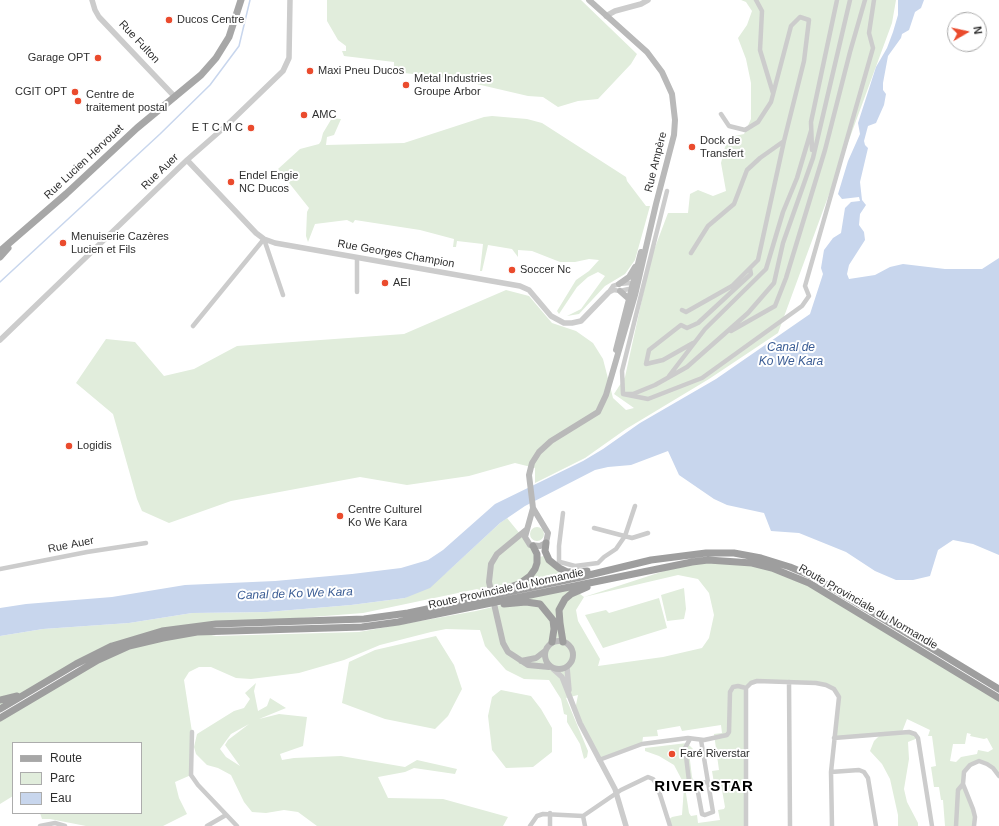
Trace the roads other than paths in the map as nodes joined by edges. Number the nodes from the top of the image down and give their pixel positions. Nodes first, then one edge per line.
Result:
1 (92, 0) edge
2 (241, 0) edge
3 (290, 0) edge
4 (589, 0) edge
5 (648, 0) edge
6 (756, 0) edge
7 (837, 0) edge
8 (850, 0) edge
9 (865, 0) edge
10 (874, 0) edge
11 (606, 16) junction
12 (773, 95) junction
13 (175, 97) junction
14 (721, 114) dead end
15 (811, 130) junction
16 (784, 142) junction
17 (813, 158) junction
18 (188, 160) junction
19 (667, 191) dead end
20 (652, 218) junction
21 (27, 228) junction
22 (264, 240) junction
23 (0, 250) edge
24 (691, 253) dead end
25 (0, 257) edge
26 (357, 258) junction
27 (639, 260) junction
28 (750, 268) junction
29 (639, 279) junction
30 (619, 284) junction
31 (632, 287) junction
32 (620, 291) junction
33 (357, 292) dead end
34 (608, 293) junction
35 (284, 295) dead end
36 (629, 299) junction
37 (682, 310) dead end
38 (193, 326) dead end
39 (625, 332) junction
40 (722, 336) junction
41 (0, 340) edge
42 (695, 342) junction
43 (667, 379) junction
44 (610, 383) junction
45 (623, 394) junction
46 (533, 506) junction
47 (635, 506) dead end
48 (563, 514) dead end
49 (543, 525) junction
50 (594, 528) dead end
51 (527, 529) junction
52 (648, 533) dead end
53 (625, 536) junction
54 (546, 542) junction
55 (146, 543) dead end
56 (530, 544) junction
57 (507, 545) junction
58 (559, 564) junction
59 (0, 569) edge
60 (600, 571) junction
61 (610, 579) junction
62 (480, 601) junction
63 (552, 642) junction
64 (563, 642) junction
65 (545, 651) junction
66 (519, 660) junction
67 (567, 667) junction
68 (551, 668) junction
69 (789, 682) junction
70 (746, 688) junction
71 (999, 689) edge
72 (26, 693) junction
73 (570, 695) junction
74 (999, 698) edge
75 (0, 700) edge
76 (0, 709) edge
77 (0, 718) edge
78 (192, 732) dead end
79 (834, 738) junction
80 (690, 739) junction
81 (701, 740) junction
82 (599, 760) junction
83 (831, 772) junction
84 (999, 776) edge
85 (708, 782) junction
86 (699, 783) junction
87 (963, 784) junction
88 (617, 793) junction
89 (550, 813) junction
90 (226, 815) junction
91 (584, 816) junction
92 (40, 826) edge
93 (65, 826) edge
94 (207, 826) edge
95 (237, 826) edge
96 (530, 826) edge
97 (550, 826) edge
98 (585, 826) edge
99 (626, 826) edge
100 (670, 826) edge
101 (746, 826) edge
102 (790, 826) edge
103 (832, 826) edge
104 (876, 826) edge
105 (932, 826) edge
106 (956, 826) edge
107 (974, 826) edge

1 - 13 street, Rue Fulton
2 - 13 main road, Rue Lucien Hervouet
3 - 18 street, Rue Auer
4 - 11 main road, Rue Ampère
5 - 11 street
6 - 12 street
7 - 15 street
8 - 17 street
9 - 40 street
10 - 45 street
11 - 20 main road, Rue Ampère
12 - 14 street
12 - 16 street
13 - 21 main road, Rue Lucien Hervouet
15 - 17 street
15 - 42 street
16 - 24 street
16 - 28 street
17 - 40 street
18 - 22 street
18 - 41 street, Rue Auer
19 - 45 street
20 - 27 main road, Rue Ampère
20 - 29 main road, Rue Ampère
21 - 23 main road, Rue Lucien Hervouet
21 - 25 main road, Rue Lucien Hervouet
22 - 26 street, Rue Georges Champion
22 - 35 street
22 - 38 street
26 - 33 street
26 - 34 street, Rue Georges Champion
27 - 30 main road
27 - 31 main road, Rue Ampère
28 - 37 street
28 - 42 street
29 - 31 street
29 - 39 main road, Rue Ampère
30 - 31 street
30 - 34 street, Rue Georges Champion
31 - 32 street
31 - 36 main road, Rue Ampère
31 - 39 street
32 - 34 street
32 - 36 main road
36 - 44 main road, Rue Ampère
39 - 44 main road, Rue Ampère
40 - 43 street
42 - 43 street
43 - 45 street
44 - 46 main road, Rue Ampère
46 - 49 main road
46 - 51 main road
47 - 53 street
48 - 58 street
49 - 51 main road
49 - 54 main road
50 - 53 street
51 - 56 main road
51 - 57 main road
52 - 53 street
53 - 58 street
54 - 56 main road
54 - 58 highway
55 - 59 street, Rue Auer
56 - 57 main road
56 - 62 highway
57 - 66 main road
58 - 60 highway
60 - 62 highway, Route Provinciale du Normandie
60 - 71 highway, Route Provinciale du Normandie
61 - 62 highway, Route Provinciale du Normandie
61 - 64 highway
61 - 74 highway, Route Provinciale du Normandie
62 - 63 highway
62 - 72 highway, Route Provinciale du Normandie
62 - 77 highway, Route Provinciale du Normandie
63 - 64 main road
63 - 65 main road
64 - 67 main road
65 - 66 main road
65 - 68 main road
66 - 68 main road
67 - 68 main road
67 - 73 street
68 - 73 street
69 - 70 street
69 - 79 street
69 - 102 street
70 - 81 street
70 - 101 street
72 - 75 highway
72 - 76 highway, Route Provinciale du Normandie
73 - 82 street
78 - 90 street
79 - 83 street
79 - 105 street
80 - 81 street
80 - 82 street
80 - 86 street
81 - 85 street
82 - 88 street
83 - 103 street
83 - 104 street
84 - 87 street
85 - 86 street
85 - 86 street
87 - 106 street
87 - 107 street
88 - 91 street
88 - 99 street
88 - 100 street
89 - 91 street
89 - 96 street
89 - 97 street
90 - 94 street
90 - 95 street
91 - 98 street
92 - 93 street

